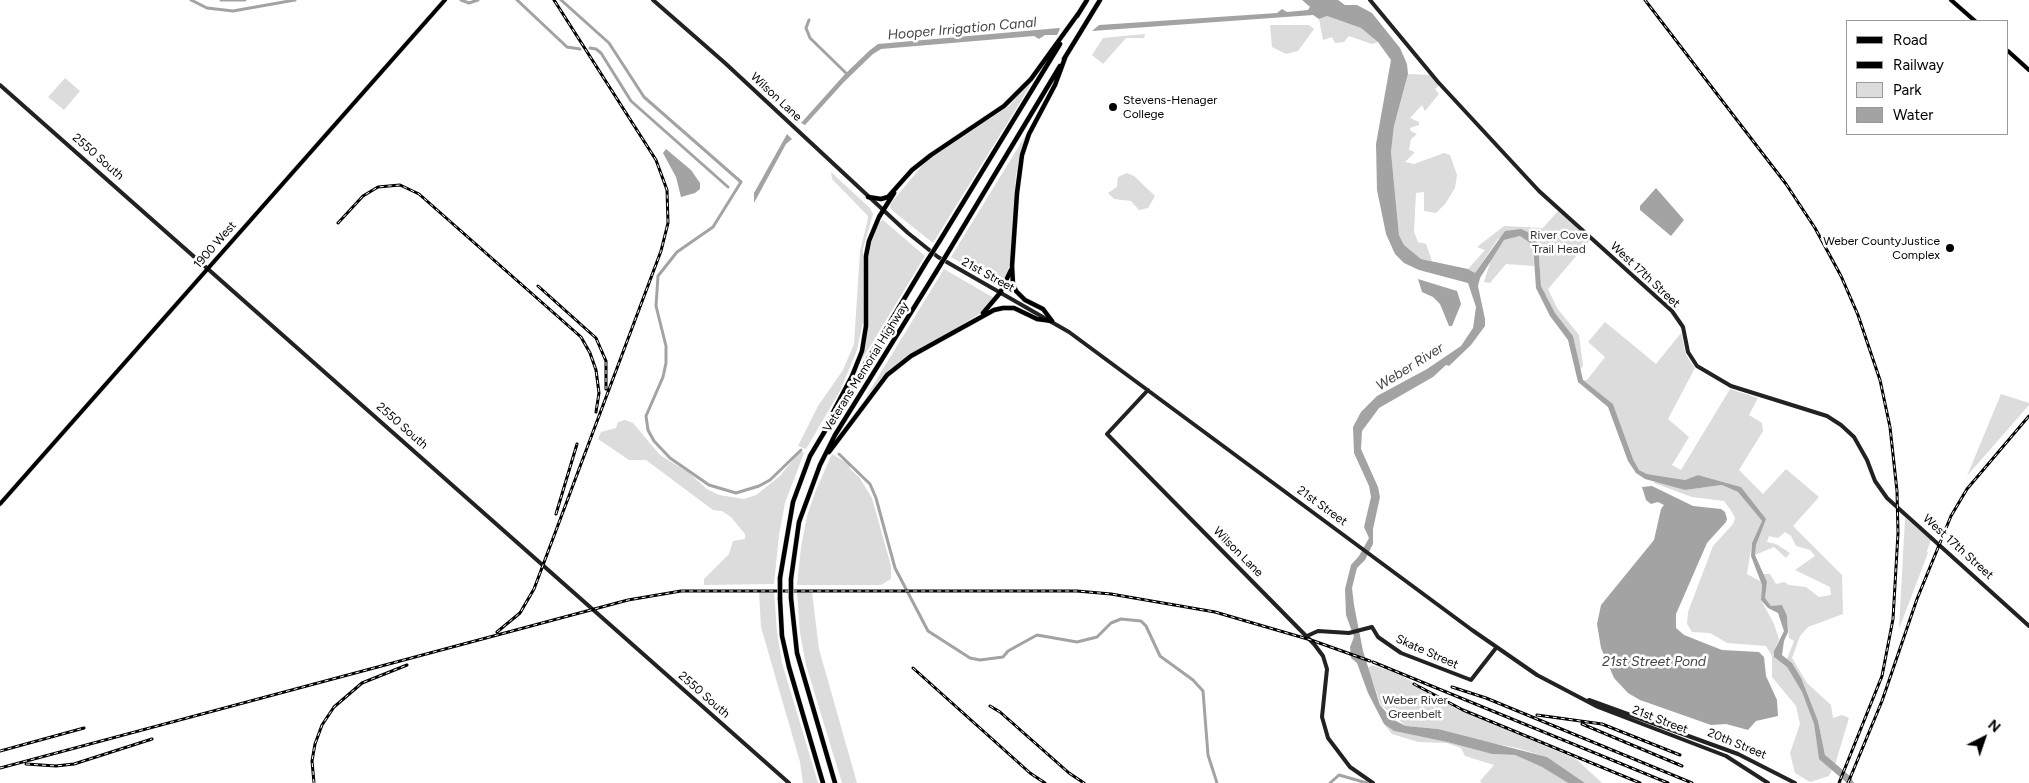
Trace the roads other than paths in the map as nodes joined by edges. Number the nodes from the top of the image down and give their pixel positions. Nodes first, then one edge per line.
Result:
1 (445, 0) edge
2 (653, 0) edge
3 (1087, 0) edge
4 (1100, 0) edge
5 (1370, 0) edge
6 (1951, 0) edge
7 (1078, 14) junction
8 (1973, 20) edge
9 (2009, 52) edge
10 (1065, 58) junction
11 (2029, 70) edge
12 (0, 85) edge
13 (898, 187) junction
14 (868, 197) junction
15 (883, 211) junction
16 (1012, 266) junction
17 (208, 268) junction
18 (1000, 293) junction
19 (974, 320) junction
20 (1052, 321) junction
21 (1148, 390) junction
22 (828, 424) junction
23 (820, 465) junction
24 (0, 504) edge
25 (2029, 626) edge
26 (1307, 636) junction
27 (1496, 648) junction
28 (1585, 699) junction
29 (1767, 782) edge
30 (789, 783) edge
31 (823, 783) edge
32 (835, 783) edge
33 (1373, 783) edge
34 (1796, 783) edge

1 - 17 main road, 1900 West
2 - 14 main road, Wilson Lane
3 - 7 highway, Veterans Memorial Highway
4 - 10 highway, Veterans Memorial Highway
5 - 25 main road, West 17th Street
6 - 8 main road
7 - 13 highway
7 - 22 highway, Veterans Memorial Highway, bridge
9 - 11 main road
10 - 16 highway
10 - 23 highway, Veterans Memorial Highway, bridge
12 - 17 main road, 2550 South
13 - 14 highway
13 - 15 highway
14 - 15 main road, Wilson Lane
15 - 18 main road, 21st Street
15 - 22 highway
16 - 18 highway
16 - 20 highway
17 - 24 main road, 1900 West
17 - 30 main road, 2550 South
18 - 19 highway
18 - 20 main road, 21st Street
19 - 20 highway
19 - 23 highway
20 - 21 main road, 21st Street
21 - 26 main road, Wilson Lane
21 - 27 main road, 21st Street
22 - 31 highway, Veterans Memorial Highway, bridge
23 - 32 highway, Veterans Memorial Highway, bridge
26 - 27 main road, Skate Street
26 - 33 main road, Wilson Lane
27 - 28 main road, 21st Street
28 - 29 main road, 21st Street
28 - 34 main road, 20th Street

